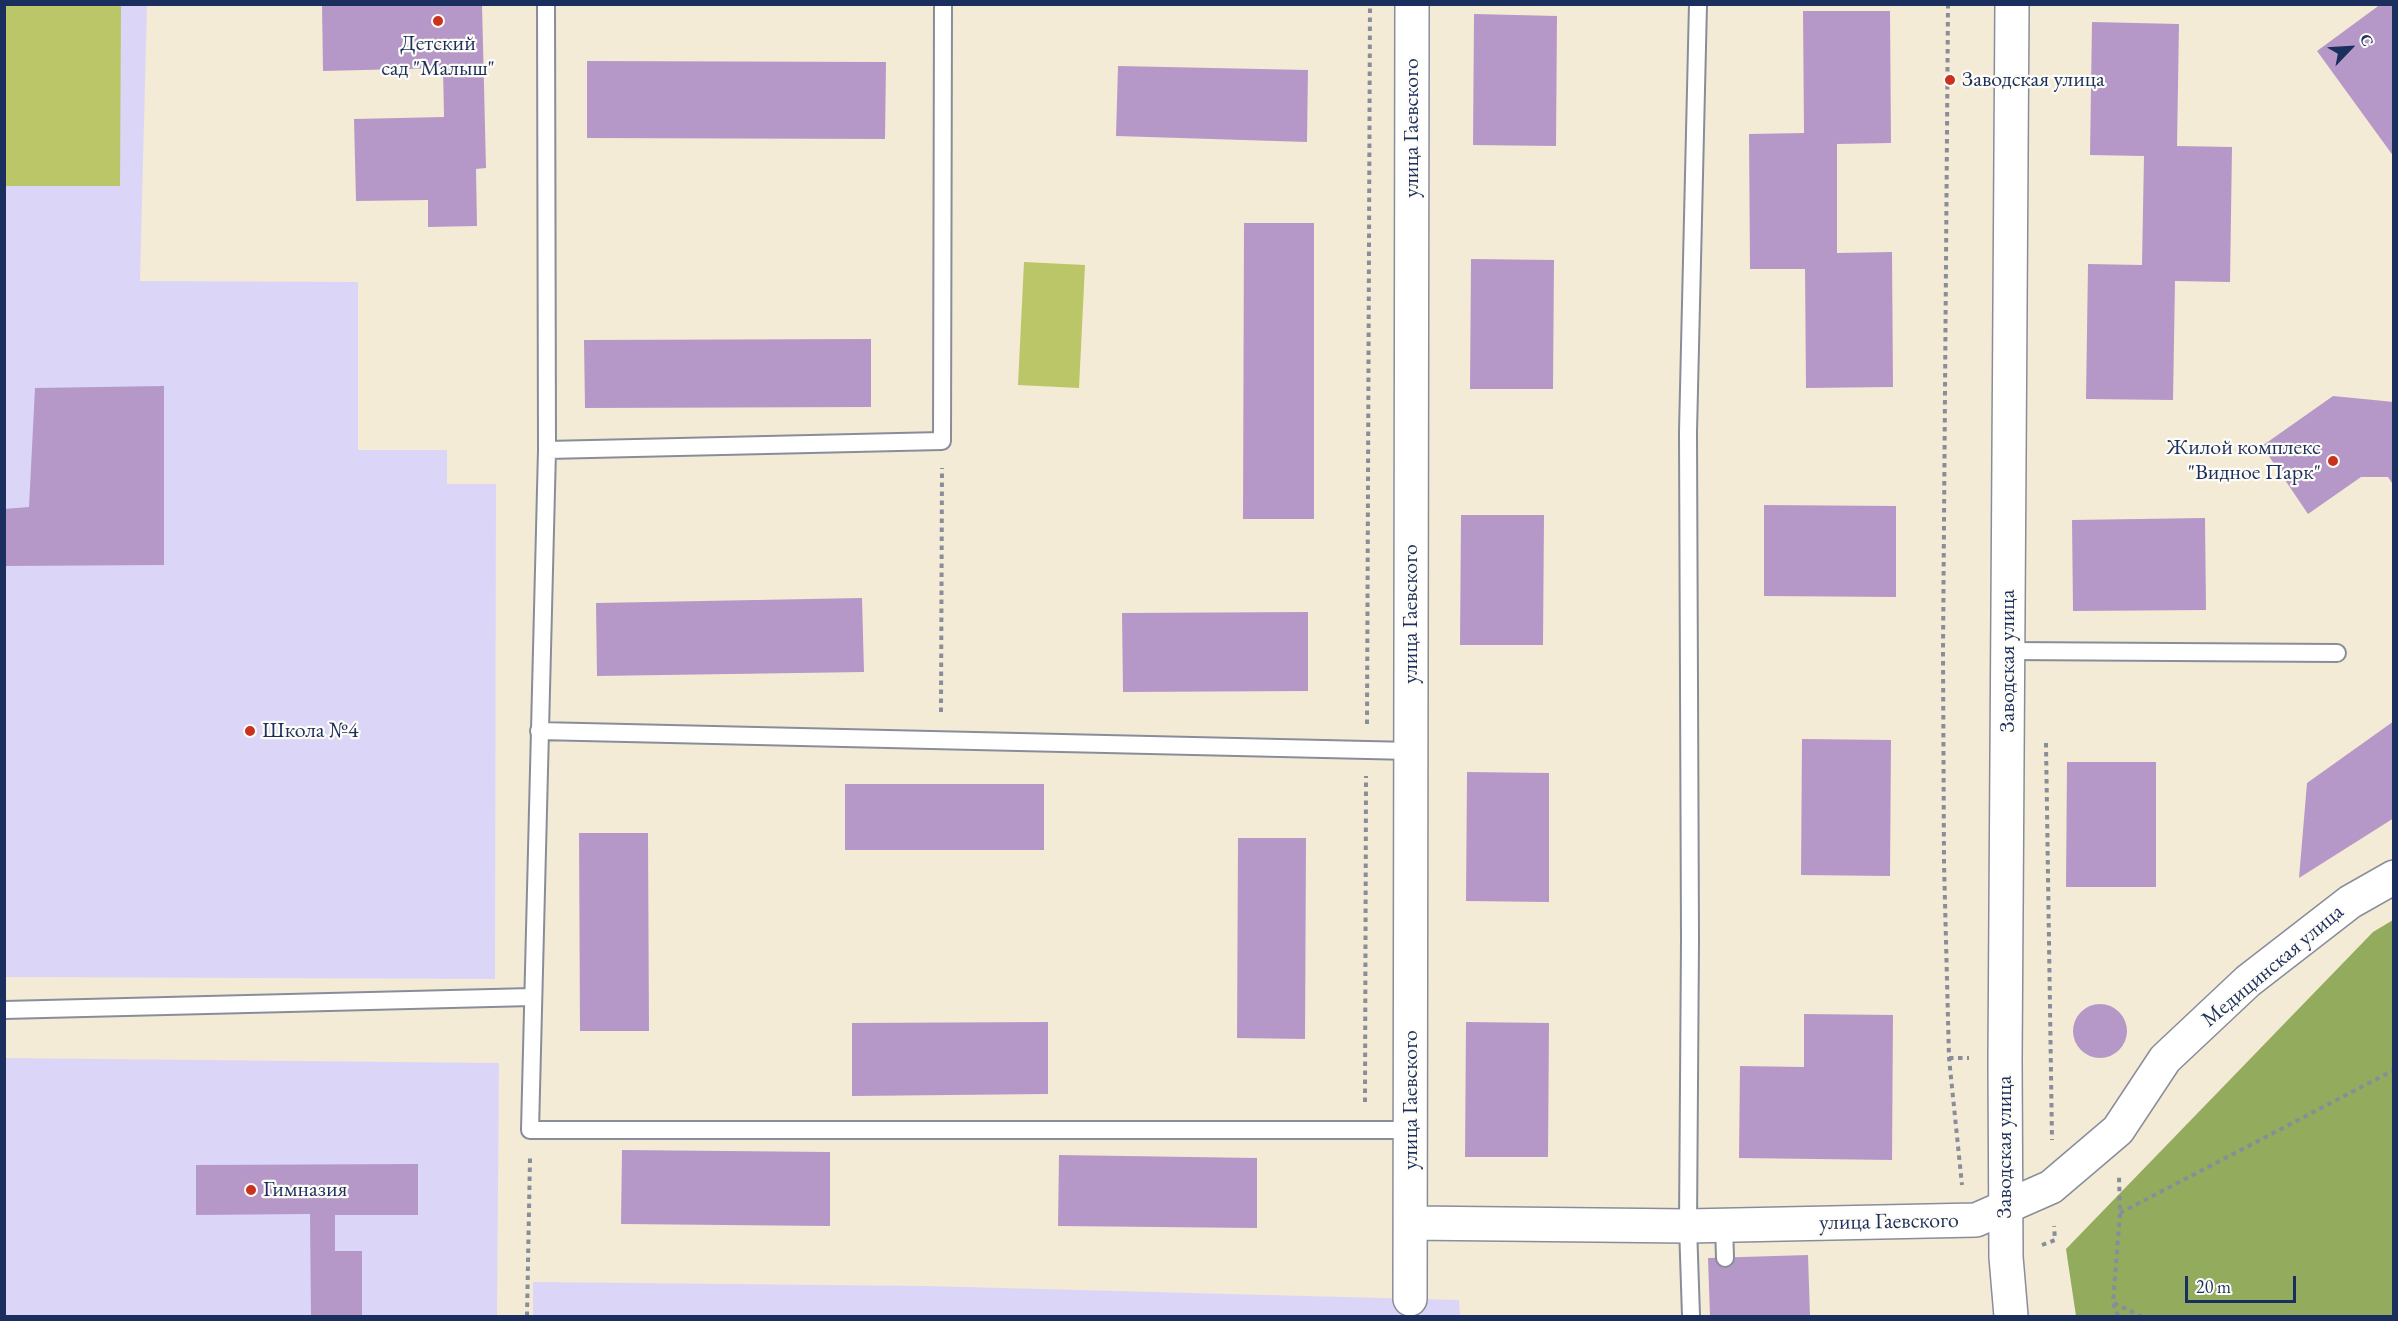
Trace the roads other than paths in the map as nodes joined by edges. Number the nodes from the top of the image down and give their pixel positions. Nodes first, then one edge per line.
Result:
1 (546, 4) edge
2 (943, 4) edge
3 (1412, 4) edge
4 (1698, 4) edge
5 (2012, 4) edge
6 (547, 450) junction
7 (2008, 651) junction
8 (2337, 653) dead end
9 (539, 731) junction
10 (1411, 751) junction
11 (2394, 877) edge
12 (532, 997) junction
13 (4, 1010) edge
14 (1411, 1130) junction
15 (2005, 1209) junction
16 (1411, 1223) junction
17 (1724, 1225) junction
18 (1688, 1226) junction
19 (1725, 1258) dead end
20 (1407, 1308) edge
21 (1691, 1317) edge
22 (2011, 1317) edge

1 - 6 lane
2 - 6 lane
3 - 10 street, улица Гаевского
4 - 18 lane
5 - 7 street, Заводская улица
6 - 9 lane
7 - 8 lane
7 - 15 street, Заводская улица
9 - 10 lane
9 - 12 lane
10 - 14 street, улица Гаевского
11 - 15 street, Медицинская улица
12 - 13 lane
12 - 14 lane
14 - 16 street, улица Гаевского
15 - 17 street, улица Гаевского
15 - 22 street, Заводская улица
16 - 18 street, улица Гаевского
16 - 20 street, улица Гаевского
17 - 18 street, улица Гаевского
17 - 19 lane
18 - 21 lane

